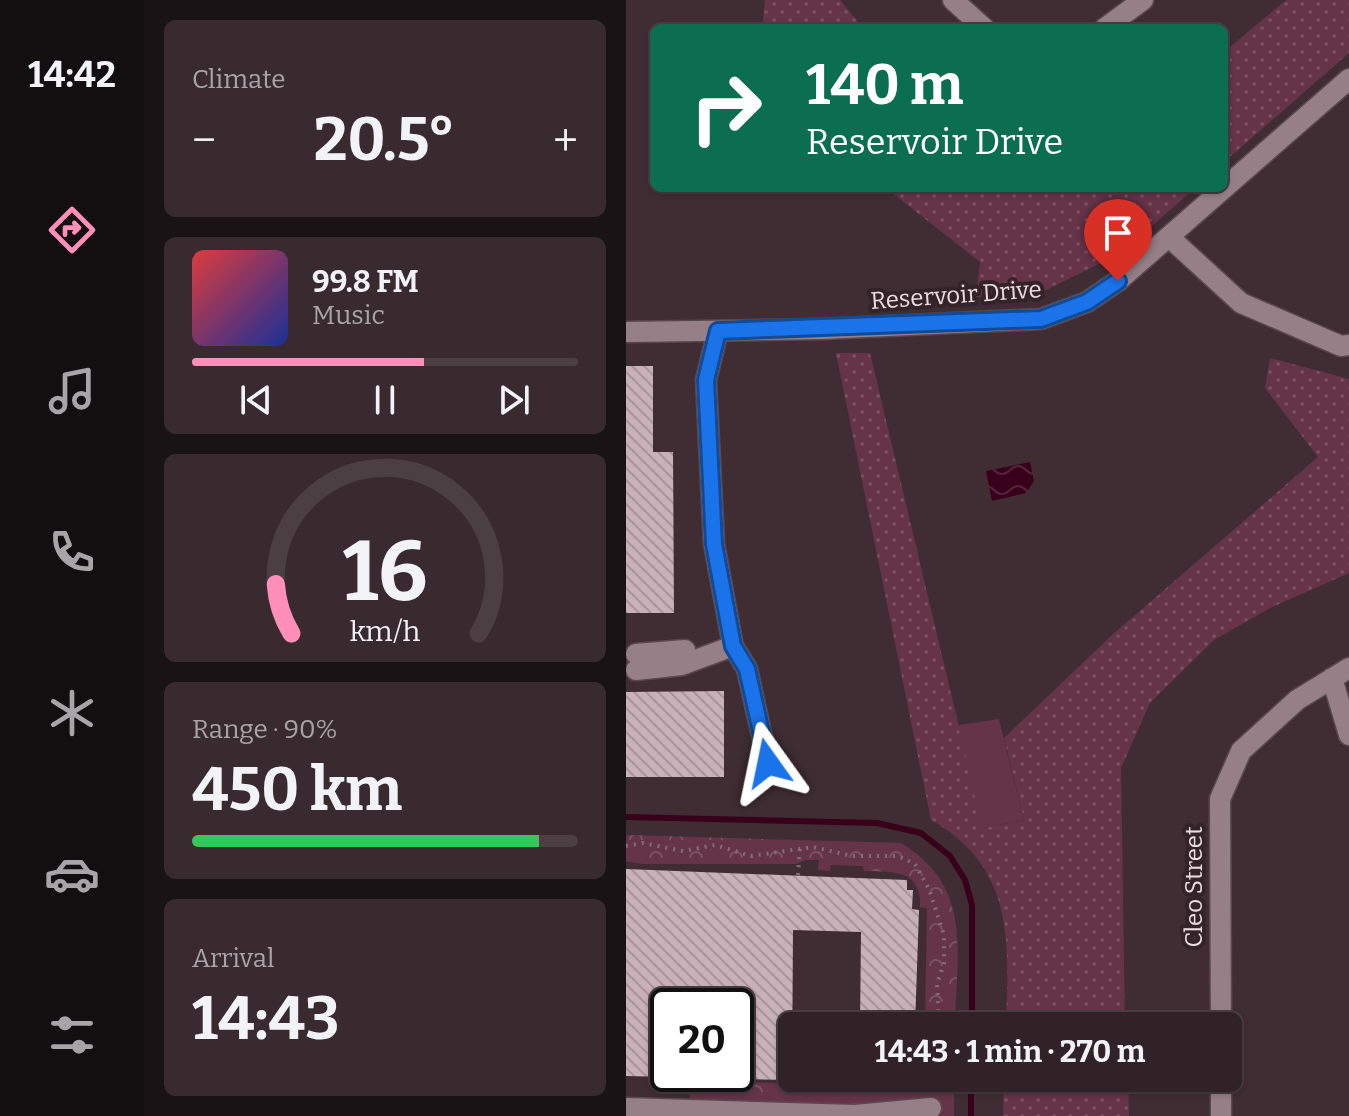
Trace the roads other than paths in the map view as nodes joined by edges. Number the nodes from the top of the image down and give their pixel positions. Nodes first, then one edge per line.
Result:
1 (953, 0) edge
2 (1143, 0) edge
3 (980, 24) edge
4 (1110, 24) edge
5 (1349, 79) edge
6 (1228, 185) edge
7 (1220, 192) edge
8 (1169, 237) junction
9 (718, 331) junction
10 (626, 332) edge
11 (1349, 345) edge
12 (732, 641) junction
13 (636, 662) dead end
14 (1341, 673) edge
15 (1349, 735) edge
16 (768, 763) dead end
17 (1221, 1012) edge
18 (1221, 1092) edge
19 (626, 1108) edge
20 (931, 1108) dead end
21 (1221, 1116) edge

1 - 3 street
2 - 4 street
5 - 6 street, Reservoir Drive
7 - 8 street, Reservoir Drive
8 - 9 street, Reservoir Drive
8 - 11 street
9 - 10 street, Reservoir Drive
9 - 12 street
12 - 13 street
12 - 16 street
14 - 15 street
14 - 17 street, Cleo Street
18 - 21 street
19 - 20 street

